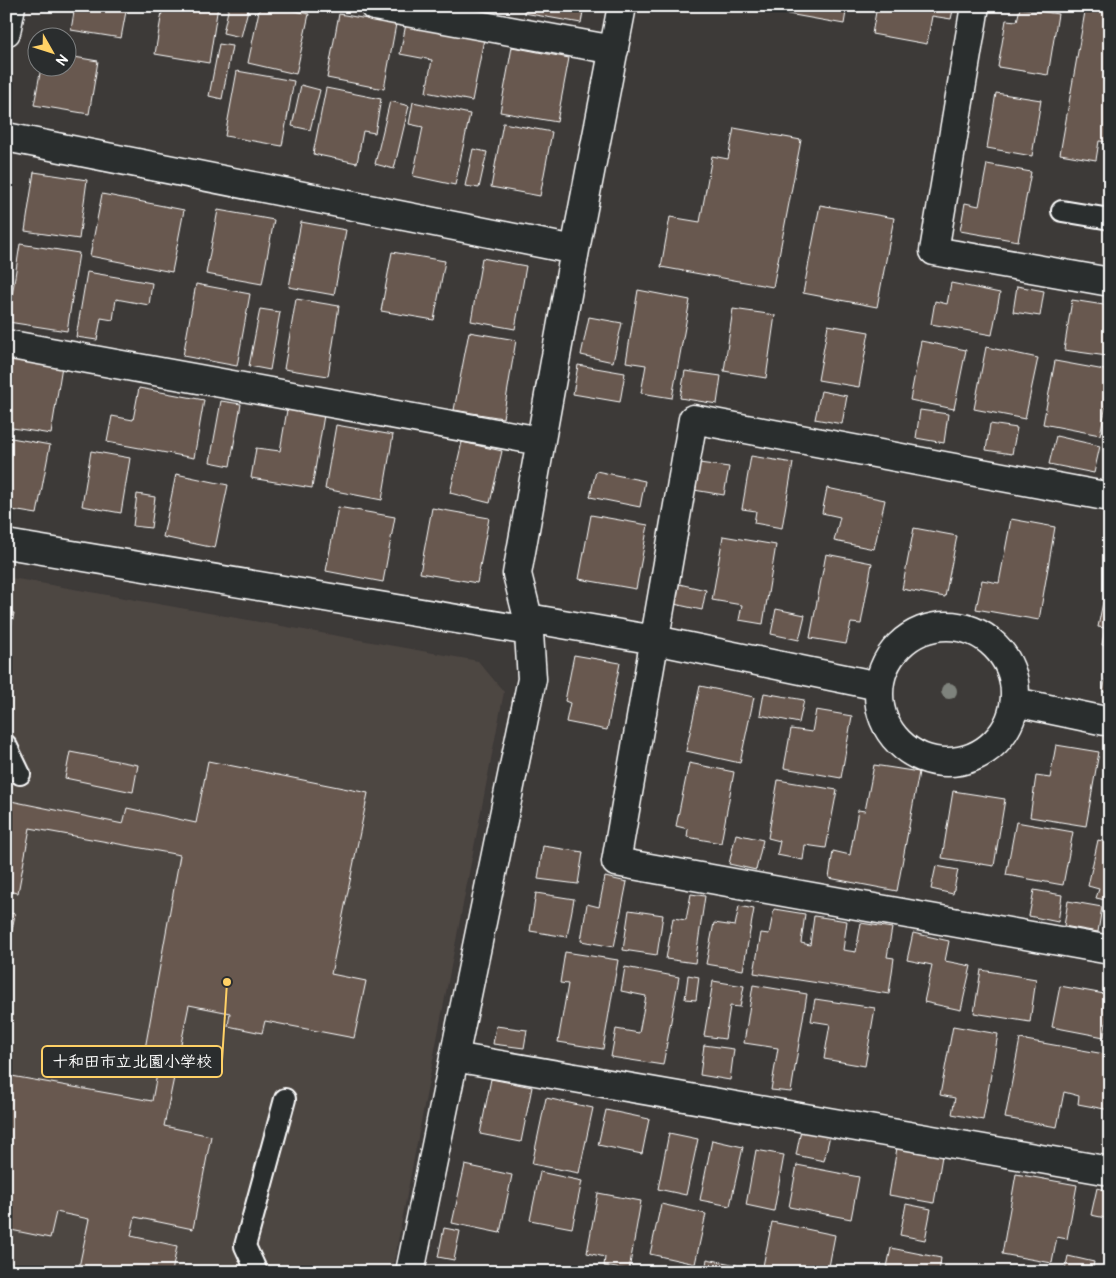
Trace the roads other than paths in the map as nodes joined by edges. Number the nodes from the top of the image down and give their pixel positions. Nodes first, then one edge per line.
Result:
1 (11, 6) edge
2 (374, 6) edge
3 (622, 6) edge
4 (975, 6) edge
5 (6, 32) edge
6 (614, 50) junction
7 (6, 137) edge
8 (1062, 211) dead end
9 (1110, 219) edge
10 (575, 250) junction
11 (1110, 282) edge
12 (6, 344) edge
13 (540, 441) junction
14 (1110, 497) edge
15 (6, 544) edge
16 (529, 624) junction
17 (655, 640) junction
18 (879, 686) junction
19 (1015, 702) junction
20 (1110, 722) edge
21 (6, 745) edge
22 (20, 774) dead end
23 (1110, 950) edge
24 (454, 1057) junction
25 (285, 1099) dead end
26 (1110, 1171) edge
27 (258, 1272) edge
28 (410, 1272) edge

1 - 5 street
2 - 6 street
3 - 6 street
4 - 11 street
6 - 10 street
7 - 10 street
8 - 9 lane
10 - 13 street
12 - 13 street
13 - 16 street
14 - 17 street
15 - 16 street
16 - 17 street
16 - 24 street
17 - 18 street
17 - 23 street
18 - 19 street
18 - 19 street
19 - 20 street
21 - 22 lane
24 - 26 street
24 - 28 street
25 - 27 lane

